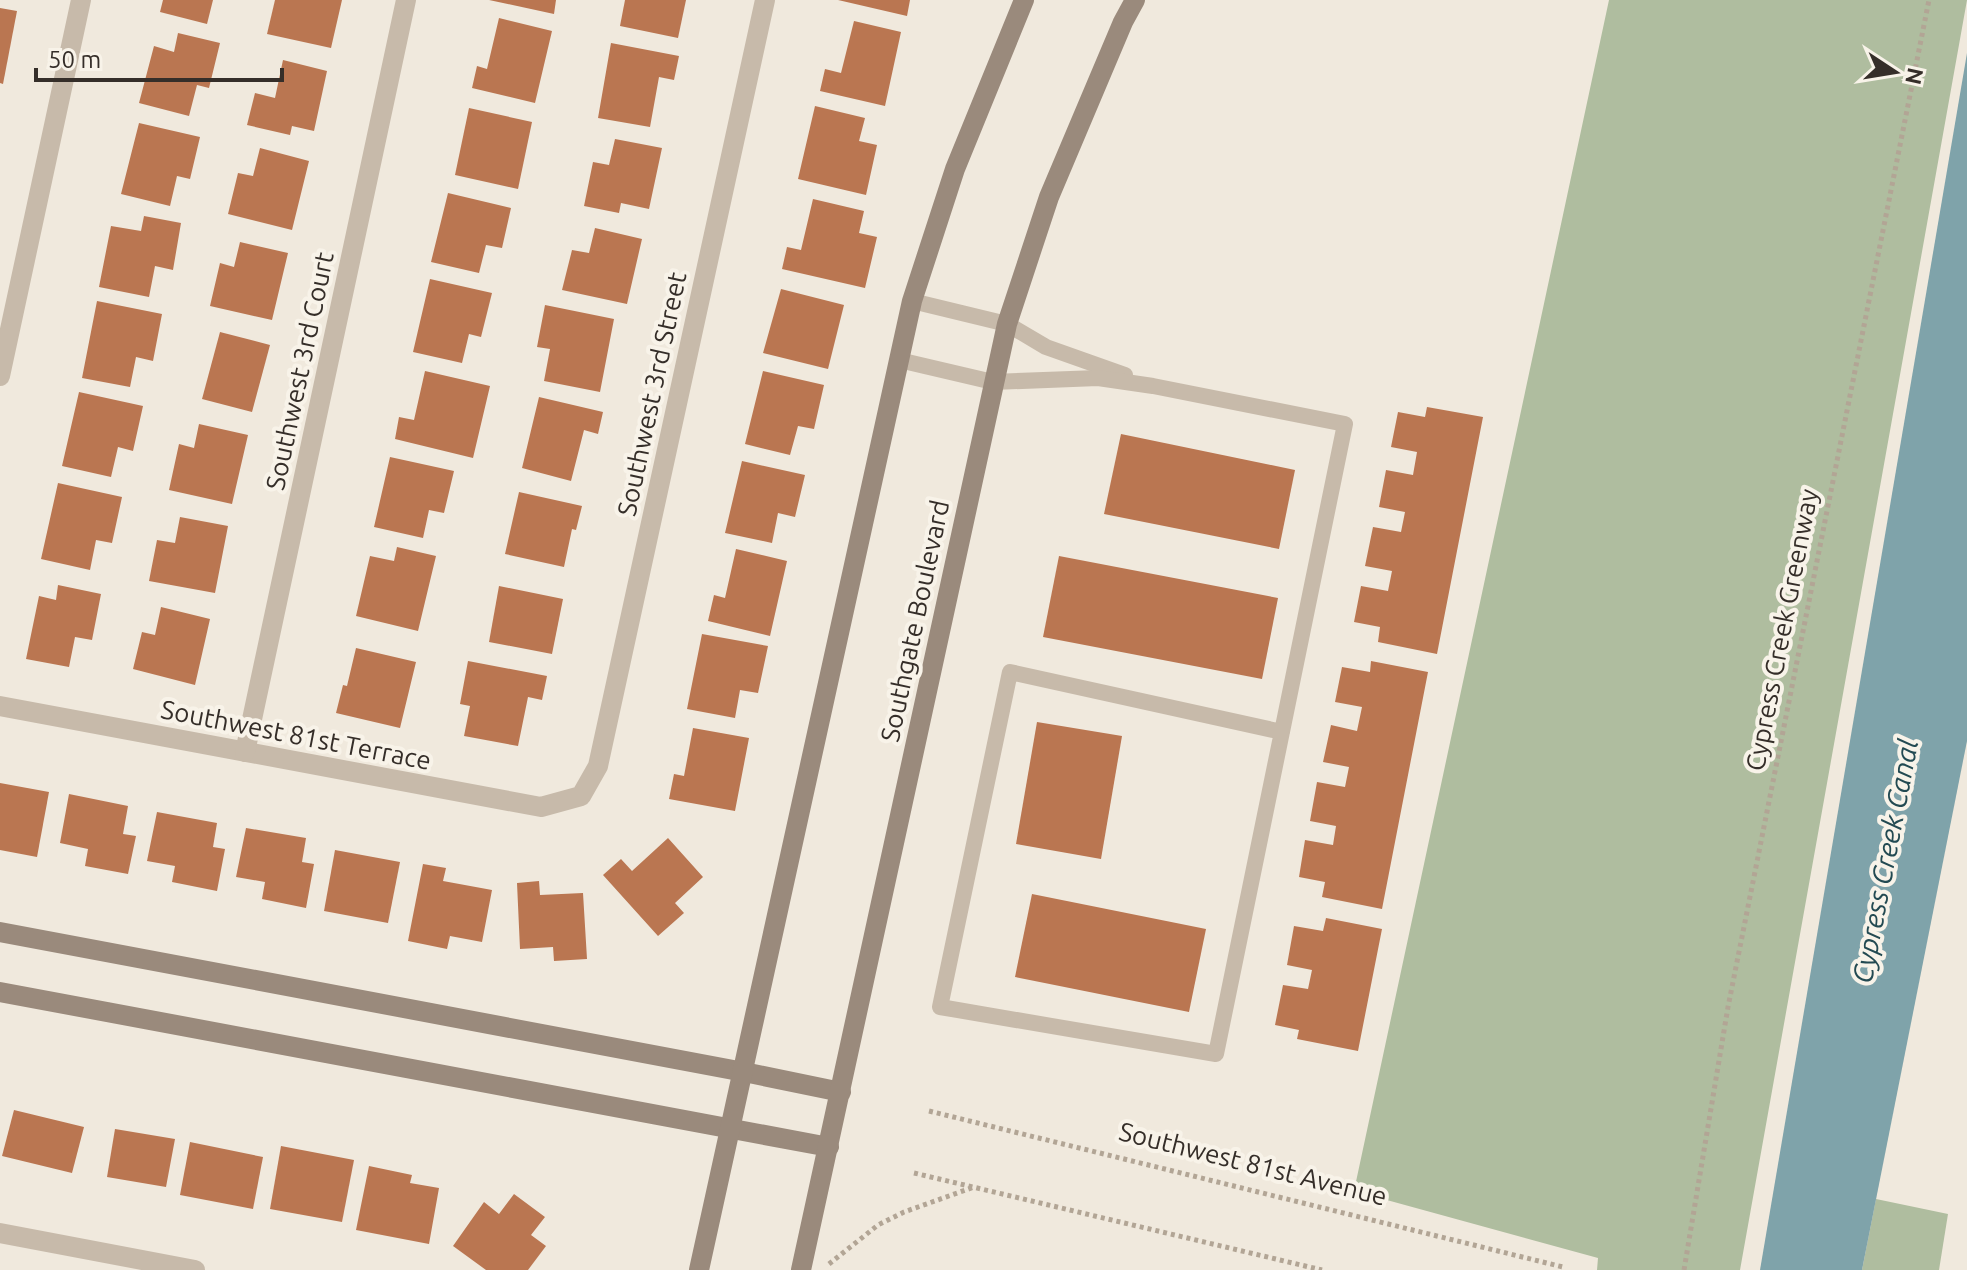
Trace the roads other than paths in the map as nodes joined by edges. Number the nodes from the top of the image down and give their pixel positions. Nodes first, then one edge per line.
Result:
1 (81, 0) edge
2 (406, 0) edge
3 (765, 0) edge
4 (1024, 0) edge
5 (1135, 0) edge
6 (912, 301) junction
7 (1007, 324) junction
8 (899, 360) junction
9 (0, 376) edge
10 (993, 382) junction
11 (1153, 386) junction
12 (0, 706) edge
13 (1282, 732) junction
14 (245, 752) junction
15 (581, 796) joint
16 (0, 932) edge
17 (0, 992) edge
18 (744, 1072) junction
19 (841, 1092) junction
20 (731, 1126) junction
21 (829, 1147) junction
22 (0, 1233) edge
23 (195, 1270) edge
24 (699, 1270) edge
25 (801, 1270) edge

1 - 9 street
2 - 14 street, Southwest 3rd Court
3 - 15 street, Southwest 3rd Street
4 - 6 main road
5 - 7 main road, Southgate Boulevard
6 - 7 lane
6 - 8 main road
7 - 10 main road, Southgate Boulevard
7 - 11 lane
8 - 10 lane
8 - 18 main road
10 - 11 lane
10 - 19 main road, Southgate Boulevard
11 - 13 lane
12 - 14 street, Southwest 81st Terrace
13 - 13 lane
14 - 15 street, Southwest 81st Terrace
16 - 18 main road
17 - 20 main road
18 - 19 main road
18 - 20 main road
19 - 21 main road, Southgate Boulevard
20 - 21 main road
20 - 24 main road
21 - 25 main road, Southgate Boulevard
22 - 23 street

